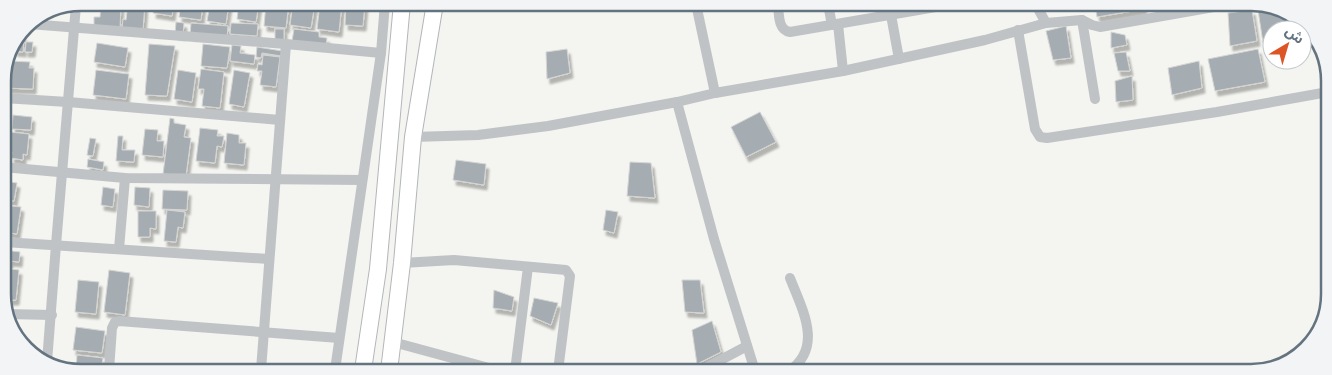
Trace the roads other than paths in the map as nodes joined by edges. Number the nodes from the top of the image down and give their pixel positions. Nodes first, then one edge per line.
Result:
1 (384, 11) edge
2 (401, 11) edge
3 (434, 11) edge
4 (697, 11) edge
5 (779, 11) edge
6 (830, 11) edge
7 (914, 11) edge
8 (1039, 11) edge
9 (1191, 11) edge
10 (75, 12) edge
11 (891, 15) junction
12 (1082, 20) junction
13 (1046, 23) junction
14 (40, 25) edge
15 (835, 25) junction
16 (74, 28) junction
17 (1018, 30) junction
18 (286, 44) junction
19 (381, 53) junction
20 (899, 59) junction
21 (843, 71) junction
22 (714, 93) junction
23 (1321, 93) edge
24 (11, 98) edge
25 (1095, 99) dead end
26 (68, 102) junction
27 (677, 102) junction
28 (280, 120) junction
29 (413, 137) junction
30 (11, 169) edge
31 (62, 172) junction
32 (125, 178) junction
33 (276, 179) junction
34 (362, 180) junction
35 (11, 242) edge
36 (56, 245) junction
37 (119, 250) junction
38 (270, 259) junction
39 (402, 263) junction
40 (528, 266) junction
41 (790, 278) dead end
42 (15, 314) edge
43 (52, 315) junction
44 (264, 332) junction
45 (339, 338) junction
46 (393, 342) junction
47 (747, 346) junction
48 (48, 355) edge
49 (109, 364) edge
50 (261, 364) edge
51 (336, 364) edge
52 (364, 364) edge
53 (390, 364) edge
54 (474, 364) edge
55 (516, 364) edge
56 (559, 364) edge
57 (713, 364) edge
58 (753, 364) edge
59 (796, 364) edge

1 - 19 street
2 - 52 main road
3 - 29 main road
4 - 22 street
5 - 15 street
6 - 15 street
7 - 11 street
8 - 13 street
9 - 12 street
10 - 16 street
11 - 15 street
11 - 20 street
12 - 13 street
12 - 25 street
13 - 17 street
14 - 16 street
15 - 21 street
16 - 18 street
16 - 26 street
17 - 20 street
17 - 23 street
18 - 19 street
18 - 28 street
19 - 34 street
20 - 21 street
21 - 22 street
22 - 27 street
24 - 26 street
26 - 28 street
26 - 31 street
27 - 29 street
27 - 47 street
28 - 33 street
29 - 39 main road
30 - 31 street
31 - 32 street
31 - 36 street
32 - 33 street
32 - 37 street
33 - 34 street
33 - 38 street
34 - 45 street
35 - 36 street
36 - 37 street
36 - 43 street
37 - 38 street
38 - 44 street
39 - 40 street
39 - 46 main road
40 - 55 street
40 - 56 street
41 - 59 street
42 - 43 street
43 - 48 street
44 - 45 street
44 - 49 street
44 - 50 street
45 - 51 street
46 - 53 main road
46 - 54 street
47 - 57 street
47 - 58 street

